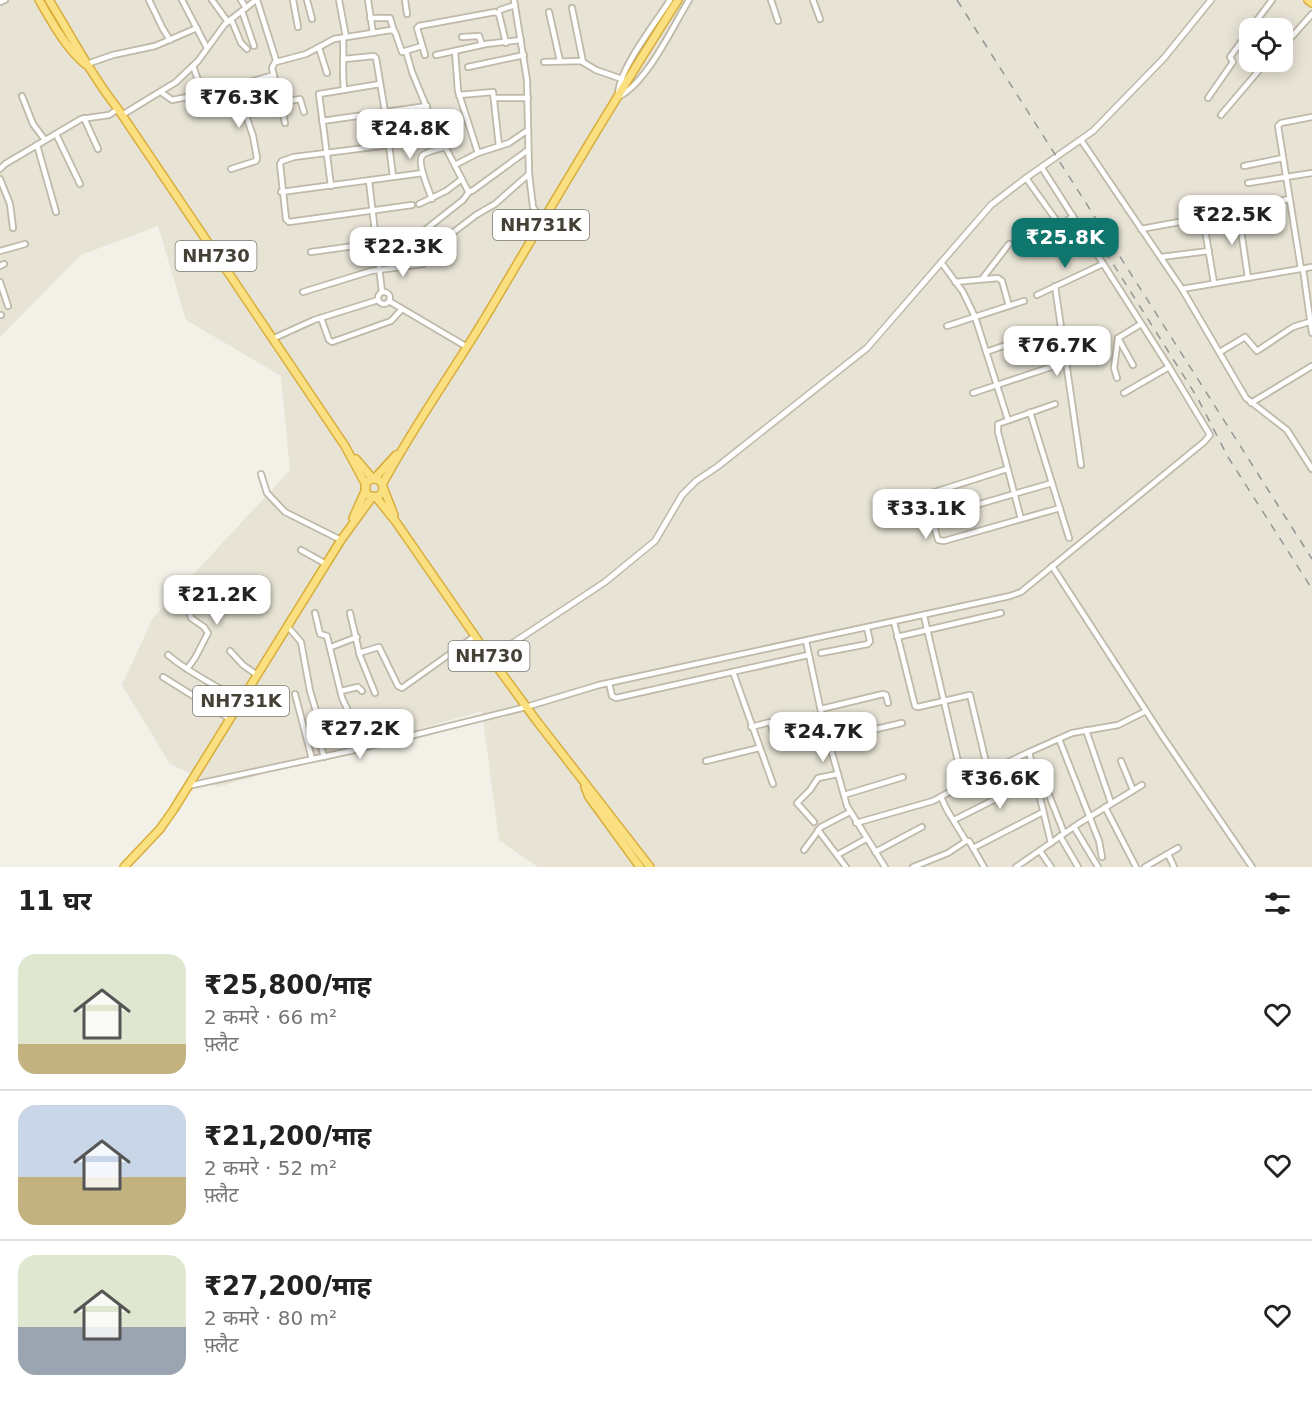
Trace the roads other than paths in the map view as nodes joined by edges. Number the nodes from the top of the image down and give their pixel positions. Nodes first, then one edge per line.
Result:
1 (5, 0) edge
2 (39, 0) edge
3 (49, 0) edge
4 (149, 0) edge
5 (182, 0) edge
6 (212, 0) edge
7 (241, 0) edge
8 (256, 0) edge
9 (293, 0) edge
10 (308, 0) edge
11 (339, 0) edge
12 (368, 0) edge
13 (405, 0) edge
14 (670, 0) edge
15 (678, 0) edge
16 (689, 0) edge
17 (771, 0) edge
18 (813, 0) edge
19 (1211, 0) edge
20 (1272, 0) edge
21 (1308, 0) edge
22 (0, 2) edge
23 (514, 2) edge
24 (1312, 3) edge
25 (572, 8) dead end
26 (244, 9) junction
27 (500, 9) dead end
28 (549, 12) dead end
29 (407, 14) dead end
30 (1312, 14) edge
31 (370, 18) junction
32 (1258, 18) edge
33 (312, 19) dead end
34 (820, 19) dead end
35 (229, 20) junction
36 (778, 21) dead end
37 (298, 27) dead end
38 (197, 28) junction
39 (394, 31) junction
40 (373, 33) junction
41 (1293, 35) edge
42 (344, 38) junction
43 (462, 38) dead end
44 (170, 40) junction
45 (521, 40) junction
46 (506, 43) junction
47 (1239, 44) edge
48 (255, 45) dead end
49 (482, 45) junction
50 (423, 46) junction
51 (207, 48) junction
52 (319, 48) junction
53 (247, 49) dead end
54 (406, 51) junction
55 (455, 51) junction
56 (524, 54) junction
57 (425, 55) dead end
58 (436, 55) dead end
59 (344, 59) junction
60 (560, 61) junction
61 (276, 62) junction
62 (544, 62) dead end
63 (583, 62) junction
64 (87, 65) junction
65 (193, 66) junction
66 (468, 67) dead end
67 (1258, 72) edge
68 (327, 73) dead end
69 (274, 75) junction
70 (622, 79) junction
71 (380, 84) junction
72 (236, 86) junction
73 (344, 90) junction
74 (161, 92) junction
75 (203, 94) junction
76 (459, 95) junction
77 (22, 96) dead end
78 (618, 97) junction
79 (494, 98) junction
80 (528, 98) junction
81 (1208, 98) dead end
82 (279, 103) junction
83 (427, 106) junction
84 (120, 112) junction
85 (304, 112) dead end
86 (386, 112) junction
87 (1221, 116) dead end
88 (1312, 117) edge
89 (84, 118) junction
90 (322, 121) junction
91 (285, 123) dead end
92 (528, 130) junction
93 (56, 134) junction
94 (426, 139) dead end
95 (1081, 140) junction
96 (45, 141) junction
97 (37, 145) junction
98 (389, 146) junction
99 (499, 146) junction
100 (446, 147) junction
101 (98, 149) dead end
102 (528, 150) junction
103 (326, 153) junction
104 (478, 153) junction
105 (1283, 158) junction
106 (455, 165) junction
107 (1244, 166) dead end
108 (1042, 168) junction
109 (231, 169) dead end
110 (0, 170) edge
111 (423, 172) junction
112 (1312, 173) edge
113 (529, 174) junction
114 (393, 177) junction
115 (1286, 177) junction
116 (1026, 178) junction
117 (0, 179) edge
118 (462, 179) junction
119 (369, 181) junction
120 (1248, 183) dead end
121 (80, 184) dead end
122 (331, 186) junction
123 (281, 192) junction
124 (469, 192) junction
125 (432, 199) junction
126 (1289, 199) junction
127 (419, 204) dead end
128 (412, 205) dead end
129 (1238, 210) junction
130 (372, 211) junction
131 (56, 212) dead end
132 (1073, 216) junction
133 (1203, 218) junction
134 (543, 221) junction
135 (13, 228) dead end
136 (1141, 229) junction
137 (425, 230) dead end
138 (416, 234) dead end
139 (375, 241) junction
140 (442, 241) dead end
141 (25, 244) dead end
142 (1010, 244) dead end
143 (0, 251) edge
144 (1209, 251) junction
145 (311, 252) dead end
146 (1161, 257) junction
147 (941, 262) junction
148 (423, 264) dead end
149 (1103, 264) junction
150 (1312, 267) edge
151 (1302, 269) junction
152 (379, 271) junction
153 (1248, 278) junction
154 (982, 279) junction
155 (0, 282) edge
156 (956, 282) junction
157 (1214, 284) junction
158 (1055, 286) junction
159 (1182, 289) junction
160 (303, 292) dead end
161 (382, 292) junction
162 (1037, 295) dead end
163 (378, 300) junction
164 (389, 301) junction
165 (1024, 301) dead end
166 (8, 306) dead end
167 (1009, 306) junction
168 (402, 309) junction
169 (975, 317) junction
170 (321, 318) junction
171 (1310, 322) junction
172 (1141, 324) junction
173 (947, 326) dead end
174 (1043, 332) dead end
175 (1312, 333) edge
176 (1118, 338) junction
177 (272, 339) junction
178 (467, 347) junction
179 (986, 352) junction
180 (1220, 352) junction
181 (1133, 365) dead end
182 (1312, 366) edge
183 (1051, 367) dead end
184 (1169, 367) junction
185 (1117, 378) dead end
186 (997, 387) junction
187 (973, 393) dead end
188 (1124, 393) dead end
189 (1251, 403) junction
190 (1055, 404) dead end
191 (1030, 412) junction
192 (1008, 420) junction
193 (345, 446) junction
194 (402, 449) junction
195 (1081, 465) dead end
196 (362, 466) junction
197 (385, 466) junction
198 (1007, 469) junction
199 (1312, 469) edge
200 (261, 474) dead end
201 (373, 479) junction
202 (1052, 483) junction
203 (383, 486) junction
204 (366, 487) junction
205 (1014, 494) junction
206 (374, 496) junction
207 (1060, 508) junction
208 (931, 518) junction
209 (1021, 519) junction
210 (921, 521) dead end
211 (396, 522) junction
212 (349, 528) junction
213 (1069, 538) dead end
214 (341, 540) junction
215 (301, 550) dead end
216 (326, 564) junction
217 (1052, 566) junction
218 (182, 579) dead end
219 (315, 613) dead end
220 (350, 613) dead end
221 (1001, 614) dead end
222 (924, 616) junction
223 (894, 622) junction
224 (288, 627) junction
225 (867, 628) junction
226 (927, 631) junction
227 (475, 636) junction
228 (357, 637) junction
229 (897, 637) junction
230 (806, 641) junction
231 (331, 647) junction
232 (507, 647) junction
233 (230, 651) dead end
234 (486, 652) junction
235 (359, 653) junction
236 (821, 653) dead end
237 (168, 655) dead end
238 (808, 655) junction
239 (733, 657) junction
240 (496, 666) junction
241 (187, 669) junction
242 (734, 672) junction
243 (257, 675) junction
244 (163, 677) dead end
245 (609, 683) junction
246 (341, 691) junction
247 (362, 691) dead end
248 (375, 693) dead end
249 (295, 694) dead end
250 (945, 701) junction
251 (241, 702) junction
252 (888, 703) dead end
253 (526, 707) junction
254 (821, 709) junction
255 (1146, 711) junction
256 (230, 719) junction
257 (352, 719) dead end
258 (319, 721) dead end
259 (902, 723) dead end
260 (751, 727) junction
261 (316, 729) dead end
262 (1086, 730) junction
263 (1059, 739) junction
264 (829, 740) junction
265 (777, 742) dead end
266 (759, 748) junction
267 (1029, 752) junction
268 (324, 757) junction
269 (312, 759) junction
270 (706, 761) dead end
271 (1121, 761) dead end
272 (1032, 762) junction
273 (960, 770) dead end
274 (838, 774) junction
275 (989, 774) junction
276 (903, 777) dead end
277 (1035, 779) junction
278 (773, 784) dead end
279 (1142, 785) dead end
280 (188, 786) junction
281 (585, 787) junction
282 (1133, 790) junction
283 (844, 795) junction
284 (941, 797) junction
285 (1111, 803) junction
286 (1105, 807) junction
287 (850, 812) junction
288 (1043, 812) junction
289 (1089, 817) junction
290 (954, 820) junction
291 (814, 822) dead end
292 (856, 824) junction
293 (922, 827) dead end
294 (1074, 827) junction
295 (818, 830) junction
296 (1062, 835) junction
297 (866, 839) junction
298 (966, 841) junction
299 (1052, 843) junction
300 (973, 848) junction
301 (1178, 848) dead end
302 (804, 850) dead end
303 (1040, 851) junction
304 (874, 852) junction
305 (837, 855) junction
306 (1168, 855) junction
307 (1102, 857) dead end
308 (1152, 865) edge
309 (124, 867) edge
310 (640, 867) edge
311 (650, 867) edge
312 (846, 867) edge
313 (885, 867) edge
314 (913, 867) edge
315 (984, 867) edge
316 (1016, 867) edge
317 (1051, 867) edge
318 (1078, 867) edge
319 (1098, 867) edge
320 (1136, 867) edge
321 (1145, 867) edge
322 (1174, 867) edge
323 (1251, 867) edge

1 - 22 street
2 - 64 highway, NH730
3 - 64 highway, NH730
4 - 44 street
5 - 38 street
6 - 35 street
7 - 26 street
8 - 26 street
8 - 61 street
9 - 37 street
10 - 33 street
11 - 42 street
12 - 31 street
13 - 29 street
14 - 70 street
15 - 78 highway, NH731K
16 - 78 street
17 - 36 street
18 - 34 street
19 - 95 street
20 - 32 street
21 - 24 highway
23 - 27 street
23 - 45 street
25 - 63 street
26 - 35 street
26 - 48 street
28 - 60 street
30 - 41 street
31 - 39 street
31 - 40 street
35 - 51 street
35 - 53 street
38 - 44 street
38 - 51 street
39 - 40 street
39 - 54 street
40 - 42 street
42 - 52 street
42 - 59 street
43 - 49 street
44 - 64 street
45 - 46 street
45 - 56 street
46 - 49 street
46 - 50 street
47 - 81 street
49 - 55 street
50 - 54 street
50 - 57 street
51 - 65 street
52 - 61 street
52 - 68 street
54 - 83 street
55 - 58 street
55 - 76 street
56 - 66 street
56 - 80 street
59 - 71 street
59 - 73 street
60 - 62 street
60 - 63 street
61 - 69 street
63 - 70 street
64 - 84 highway, NH730
65 - 74 street
65 - 75 street
67 - 87 street
69 - 72 street
69 - 82 street
70 - 78 street
71 - 73 street
71 - 86 street
72 - 75 street
72 - 109 street
73 - 90 street
74 - 75 street
74 - 84 street
76 - 79 street
76 - 104 street
77 - 96 street
78 - 134 highway, NH731K
79 - 80 street
79 - 99 street
80 - 92 street
82 - 85 street
82 - 91 street
83 - 86 street
83 - 100 street
84 - 89 street
84 - 177 highway, NH730
86 - 90 street
86 - 98 street
88 - 105 street
89 - 93 street
89 - 101 street
90 - 103 street
92 - 99 street
92 - 102 street
93 - 96 street
93 - 121 street
94 - 98 street
95 - 108 street
95 - 136 street
96 - 97 street
97 - 110 street
97 - 131 street
98 - 103 street
98 - 114 street
99 - 104 street
100 - 106 street
100 - 111 street
102 - 113 street
102 - 124 street
103 - 122 street
103 - 123 street
104 - 106 street
105 - 107 street
105 - 115 street
106 - 118 street
108 - 116 street
108 - 132 street
111 - 114 street
111 - 125 street
112 - 115 street
113 - 134 street
113 - 140 street
114 - 119 street
115 - 120 street
115 - 126 street
116 - 132 street
116 - 147 street
117 - 135 street
118 - 124 street
118 - 125 street
119 - 122 street
119 - 130 street
122 - 123 street
123 - 130 street
124 - 137 street
125 - 127 street
126 - 129 street
126 - 151 street
128 - 130 street
129 - 133 street
129 - 153 street
130 - 139 street
132 - 149 street
133 - 136 street
133 - 144 street
134 - 178 highway, NH731K
136 - 146 street
138 - 139 street
139 - 145 street
139 - 152 street
141 - 143 street
142 - 154 street
144 - 146 street
144 - 157 street
146 - 159 street
147 - 156 street
147 - 232 street
148 - 152 street
149 - 158 street
149 - 172 street
150 - 151 street
151 - 153 street
151 - 171 street
152 - 160 street
152 - 161 street
153 - 157 street
154 - 156 street
154 - 167 street
155 - 166 street
156 - 169 street
157 - 159 street
158 - 162 street
158 - 195 street
159 - 180 street
161 - 163 street
161 - 164 street
163 - 164 street
163 - 170 street
164 - 168 street
165 - 167 street
167 - 169 street
168 - 170 street
168 - 178 street
169 - 173 street
169 - 179 street
170 - 177 street
171 - 175 street
171 - 180 street
172 - 176 street
172 - 184 street
174 - 179 street
176 - 181 street
176 - 185 street
177 - 193 highway, NH730
178 - 194 highway, NH731K
179 - 186 street
180 - 189 street
182 - 189 street
183 - 186 street
184 - 188 street
184 - 217 street
186 - 187 street
186 - 192 street
189 - 199 street
190 - 191 street
191 - 192 street
191 - 202 street
192 - 198 street
193 - 196 highway, NH730
193 - 204 highway, NH730
194 - 197 highway, NH731K
194 - 203 highway, NH731K
196 - 197 highway
196 - 201 highway, NH730
197 - 201 highway, NH731K
198 - 205 street
198 - 208 street
200 - 214 street
201 - 203 highway, NH730
201 - 204 highway
202 - 205 street
202 - 207 street
203 - 206 highway
203 - 211 highway, NH730
204 - 206 highway, NH730
204 - 212 highway, NH731K
205 - 208 street
205 - 209 street
206 - 211 highway, NH730
206 - 212 highway, NH731K
207 - 209 street
207 - 213 street
208 - 209 street
208 - 210 street
211 - 227 highway, NH730
212 - 214 highway, NH731K
214 - 216 highway, NH731K
215 - 216 street
216 - 224 highway, NH731K
217 - 222 street
217 - 255 street
218 - 241 street
219 - 231 street
220 - 228 street
221 - 226 street
222 - 223 street
222 - 226 street
223 - 225 street
223 - 229 street
224 - 243 highway, NH731K
224 - 258 street
225 - 230 street
225 - 236 street
226 - 229 street
226 - 250 street
227 - 234 highway, NH730
227 - 235 street
228 - 231 street
228 - 235 street
229 - 250 street
230 - 238 street
230 - 239 street
231 - 246 street
232 - 234 street
232 - 240 street
233 - 243 street
234 - 240 highway, NH730
235 - 248 street
237 - 241 street
238 - 242 street
238 - 254 street
239 - 242 street
239 - 245 street
240 - 253 highway, NH730
241 - 251 street
242 - 245 street
242 - 260 street
243 - 251 highway, NH731K
244 - 256 street
245 - 253 street
246 - 247 street
246 - 257 street
249 - 269 street
250 - 273 street
250 - 275 street
251 - 256 highway, NH731K
252 - 254 street
253 - 268 street
253 - 281 highway, NH730
254 - 264 street
255 - 262 street
255 - 323 street
256 - 280 highway, NH731K
259 - 264 street
260 - 265 street
260 - 266 street
261 - 268 street
262 - 263 street
262 - 285 street
263 - 267 street
263 - 289 street
264 - 274 street
266 - 270 street
266 - 278 street
267 - 272 street
267 - 275 street
268 - 269 street
269 - 280 street
271 - 282 street
272 - 277 street
272 - 296 street
274 - 283 street
274 - 291 street
275 - 284 street
276 - 283 street
277 - 288 street
277 - 290 street
279 - 282 street
280 - 309 highway, NH731K
281 - 310 highway, NH730
281 - 311 highway, NH730
282 - 285 street
283 - 287 street
284 - 290 street
284 - 292 street
285 - 286 street
286 - 289 street
286 - 320 street
287 - 292 street
287 - 295 street
288 - 299 street
288 - 300 street
289 - 294 street
289 - 307 street
290 - 298 street
292 - 297 street
293 - 304 street
294 - 296 street
294 - 319 street
295 - 302 street
295 - 305 street
296 - 299 street
296 - 318 street
297 - 304 street
297 - 305 street
298 - 300 street
298 - 314 street
299 - 303 street
300 - 315 street
301 - 306 street
303 - 316 street
303 - 317 street
304 - 313 street
305 - 312 street
306 - 308 street
306 - 322 street
308 - 321 street

